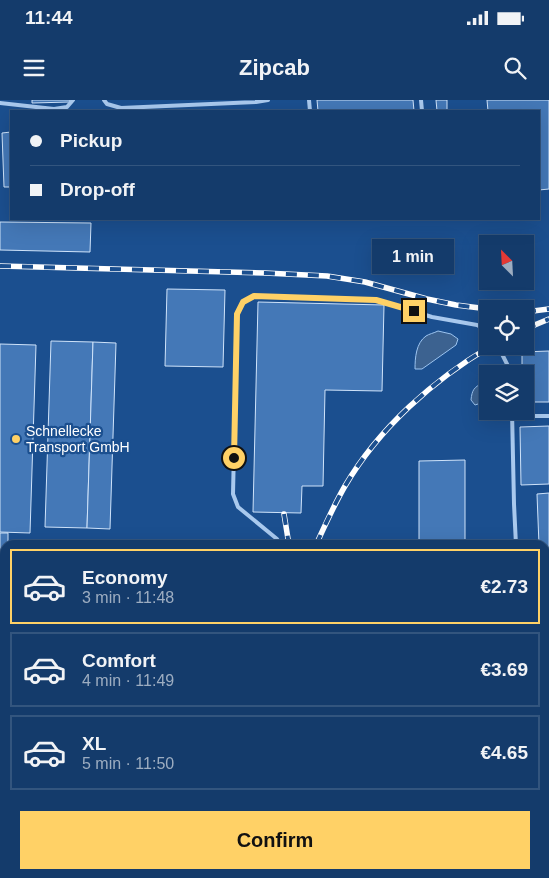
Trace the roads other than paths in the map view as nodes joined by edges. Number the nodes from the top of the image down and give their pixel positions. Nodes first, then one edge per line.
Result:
1 (73, 100) edge
2 (104, 100) edge
3 (268, 100) edge
4 (0, 103) edge
5 (479, 326) edge
6 (534, 416) edge
7 (549, 416) edge
8 (513, 420) edge
9 (278, 540) edge
10 (516, 540) edge

1 - 4 lane
2 - 3 lane
5 - 9 lane
6 - 7 lane
8 - 10 lane

